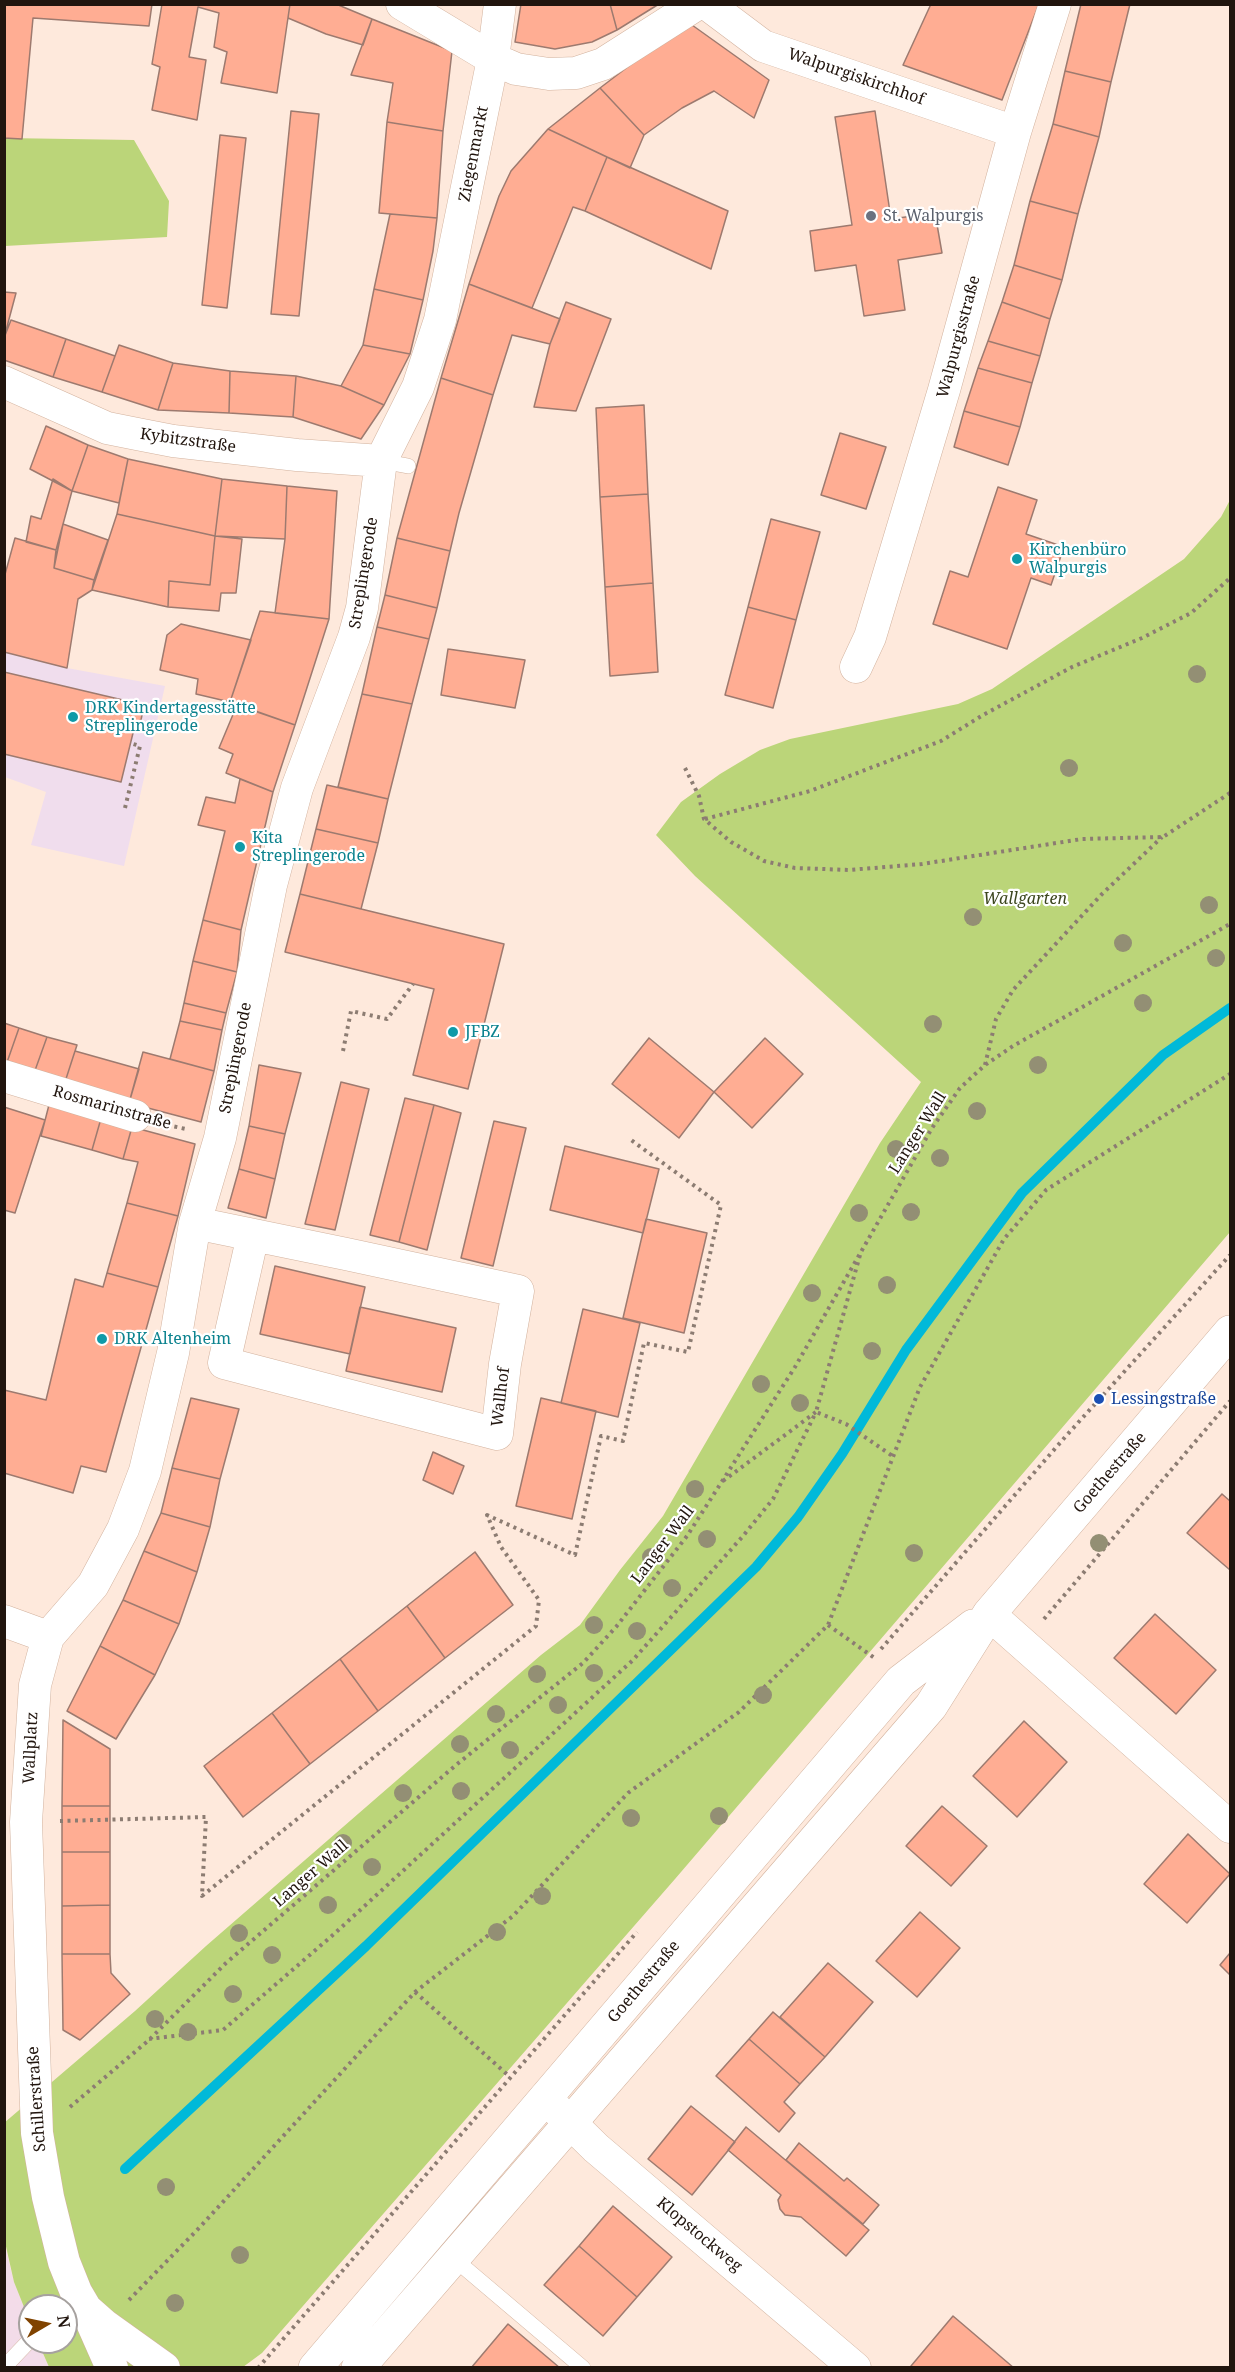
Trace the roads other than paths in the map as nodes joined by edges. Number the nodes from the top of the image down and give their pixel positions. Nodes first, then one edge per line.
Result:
1 (402, 4) edge
2 (500, 4) edge
3 (697, 4) edge
4 (706, 4) edge
5 (1055, 4) edge
6 (493, 59) junction
7 (1015, 132) junction
8 (4, 382) edge
9 (394, 463) junction
10 (856, 667) dead end
11 (4, 1076) edge
12 (135, 1116) road end
13 (195, 1223) junction
14 (253, 1235) junction
15 (1230, 1332) edge
16 (989, 1614) junction
17 (4, 1621) edge
18 (48, 1637) junction
19 (1230, 1827) edge
20 (17, 1901) edge
21 (30, 1954) joint
22 (545, 2098) junction
23 (570, 2123) junction
24 (452, 2257) junction
25 (82, 2308) edge
26 (112, 2367) edge
27 (164, 2367) edge
28 (315, 2367) edge
29 (358, 2367) edge
30 (583, 2367) edge
31 (855, 2367) edge

1 - 6 street
2 - 6 street, Ziegenmarkt
3 - 6 street
4 - 7 street, Walpurgiskirchhof
5 - 7 street, Walpurgisstraße
6 - 9 street, Ziegenmarkt
7 - 10 street, Walpurgisstraße
8 - 9 street, Kybitzstraße
9 - 13 street, Streplingerode
11 - 12 street, Rosmarinstraße
13 - 14 street, Wallhof
13 - 18 street, Streplingerode
14 - 14 street, Wallhof
15 - 16 main road, Goethestraße
16 - 19 street
16 - 22 main road, Goethestraße
16 - 23 main road, Goethestraße
17 - 18 street
18 - 20 street, Wallplatz
20 - 21 street, Wallplatz
21 - 25 street, Schillerstraße
22 - 23 street, Klopstockweg
22 - 28 main road, Goethestraße
23 - 24 main road, Goethestraße
23 - 31 street, Klopstockweg
24 - 29 main road, Goethestraße
24 - 30 lane
25 - 26 street, Schillerstraße
25 - 27 street

